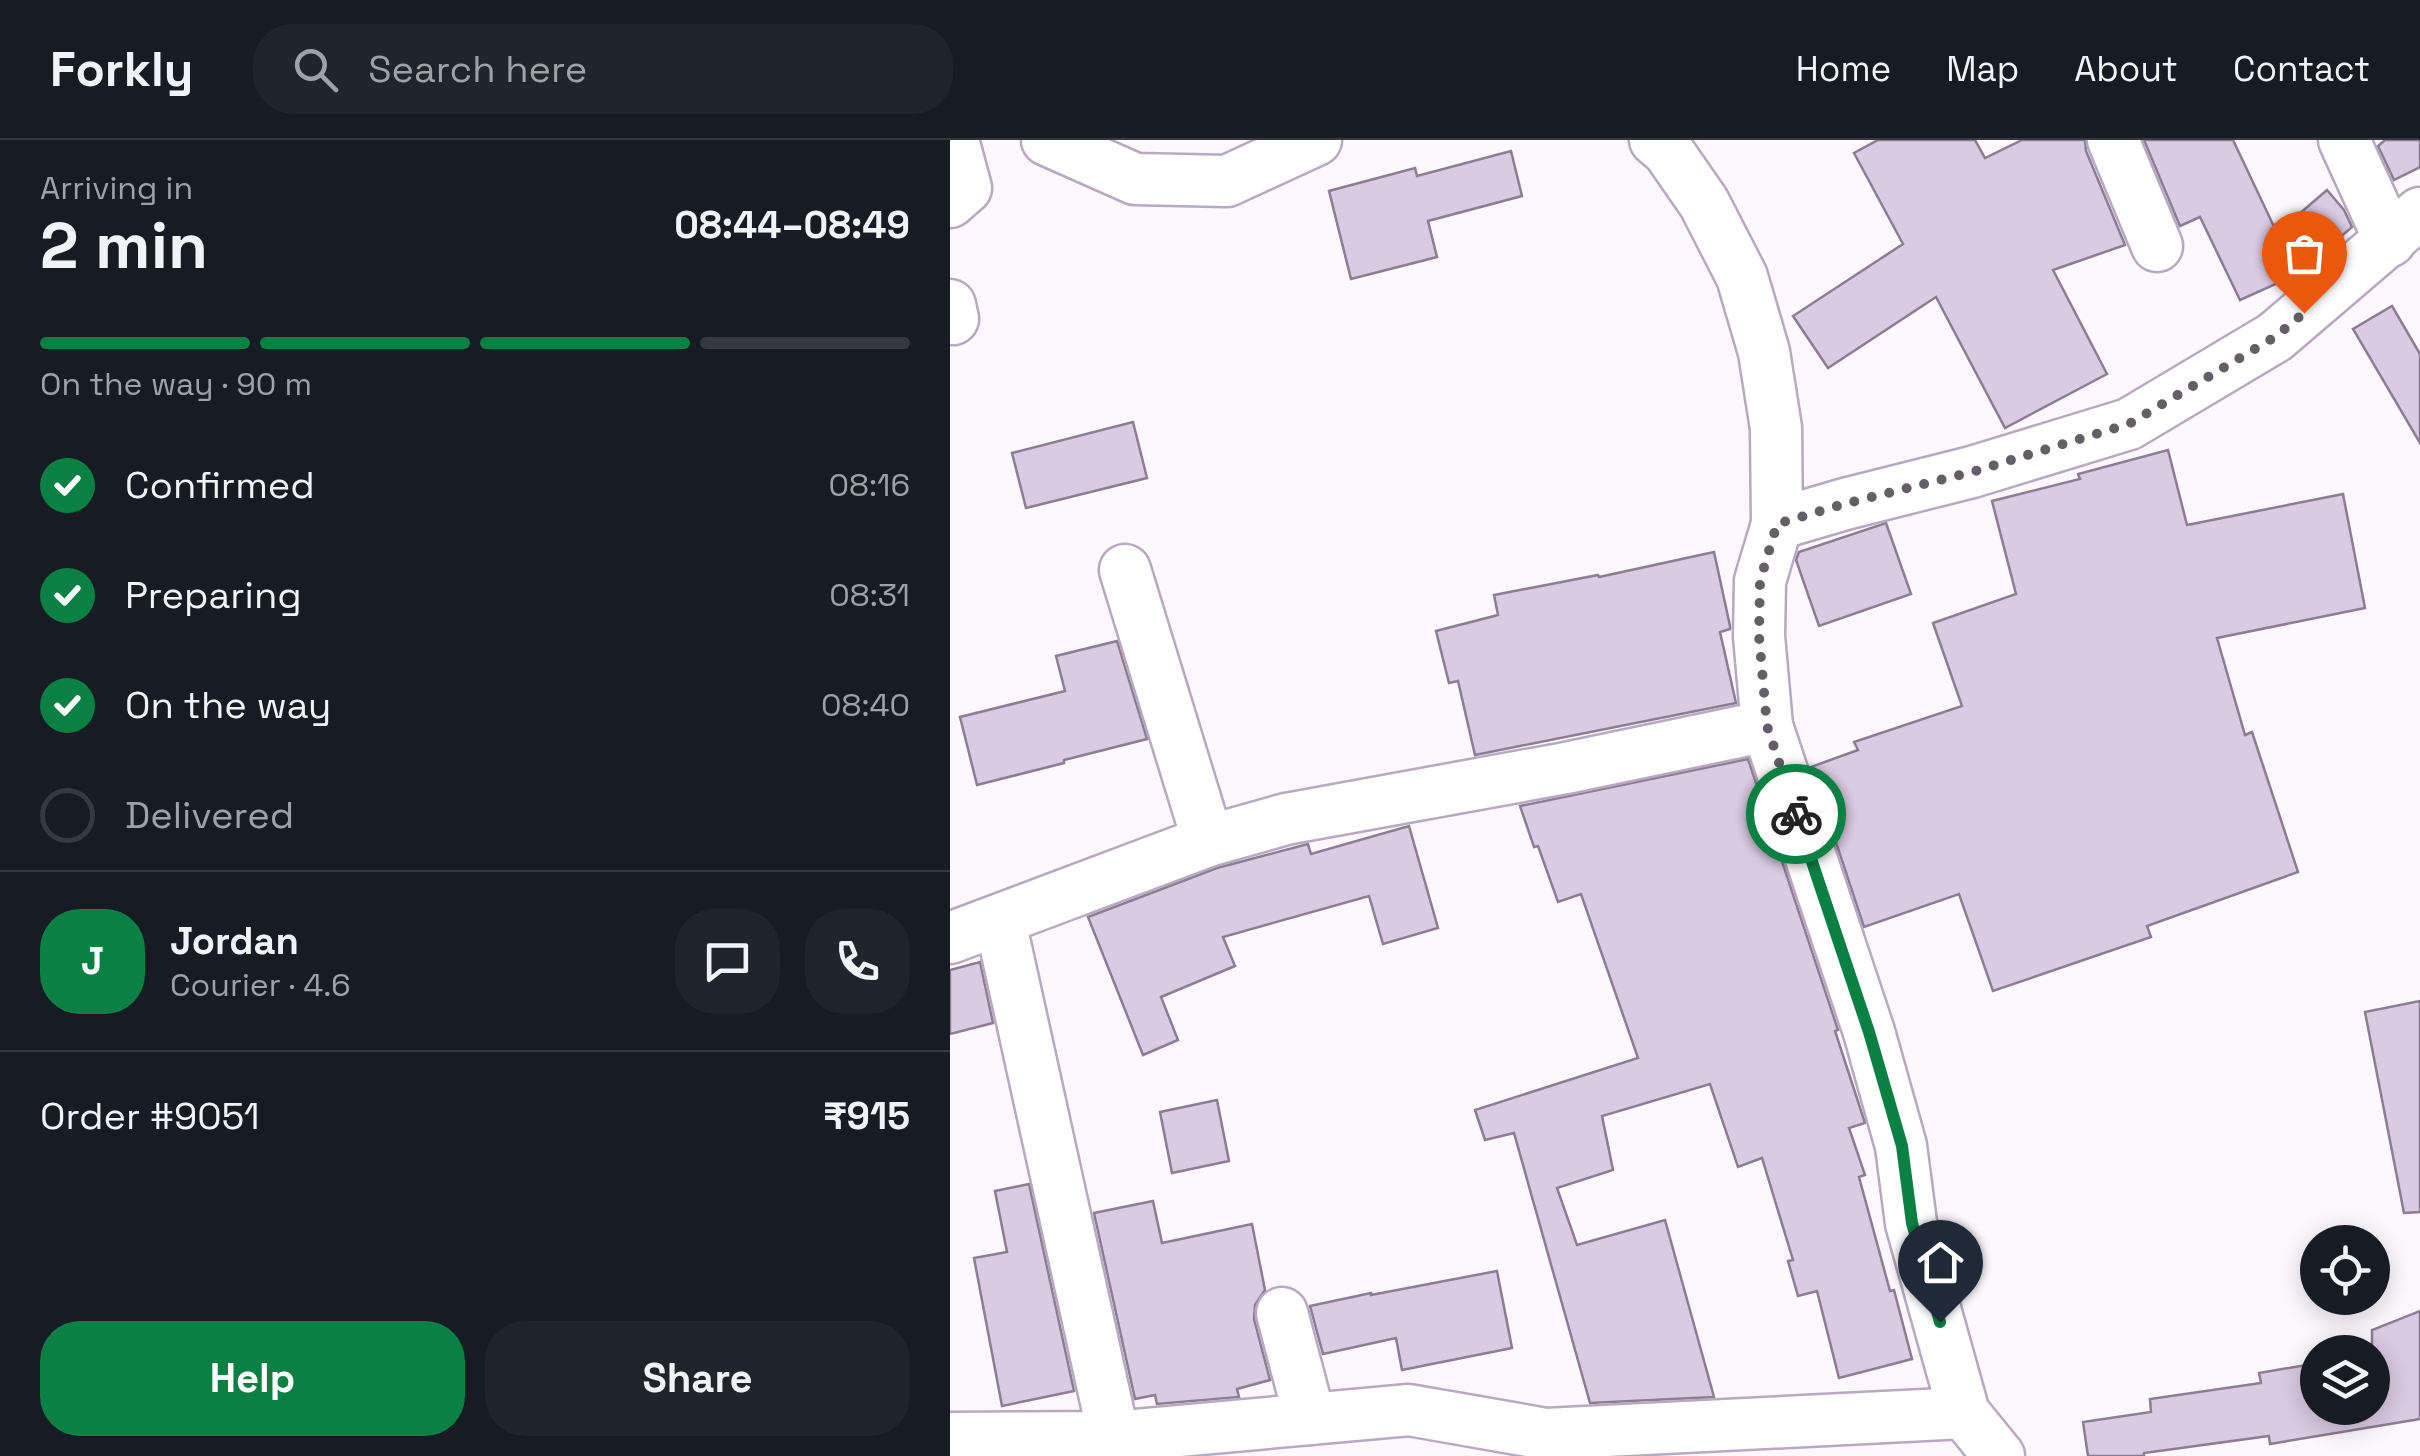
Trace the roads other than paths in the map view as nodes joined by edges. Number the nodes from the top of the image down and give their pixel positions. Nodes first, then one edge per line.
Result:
1 (953, 140) edge
2 (1047, 140) edge
3 (1316, 140) edge
4 (1655, 140) edge
5 (2113, 140) edge
6 (2344, 140) edge
7 (950, 202) edge
8 (2405, 227) edge
9 (2158, 246) dead end
10 (1777, 524) junction
11 (1124, 570) dead end
12 (1767, 726) junction
13 (1208, 841) junction
14 (1000, 921) junction
15 (950, 938) edge
16 (1282, 1313) dead end
17 (1964, 1413) junction
18 (1310, 1419) junction
19 (950, 1438) edge
20 (1116, 1446) edge
21 (1999, 1456) edge

1 - 7 street
2 - 3 street
4 - 10 street
5 - 9 street
6 - 8 street
8 - 10 street
10 - 12 street
11 - 13 street
12 - 13 street
12 - 17 street
13 - 14 street
14 - 15 street
14 - 20 street
16 - 18 street
17 - 18 street
17 - 21 street
18 - 20 street
19 - 20 street

